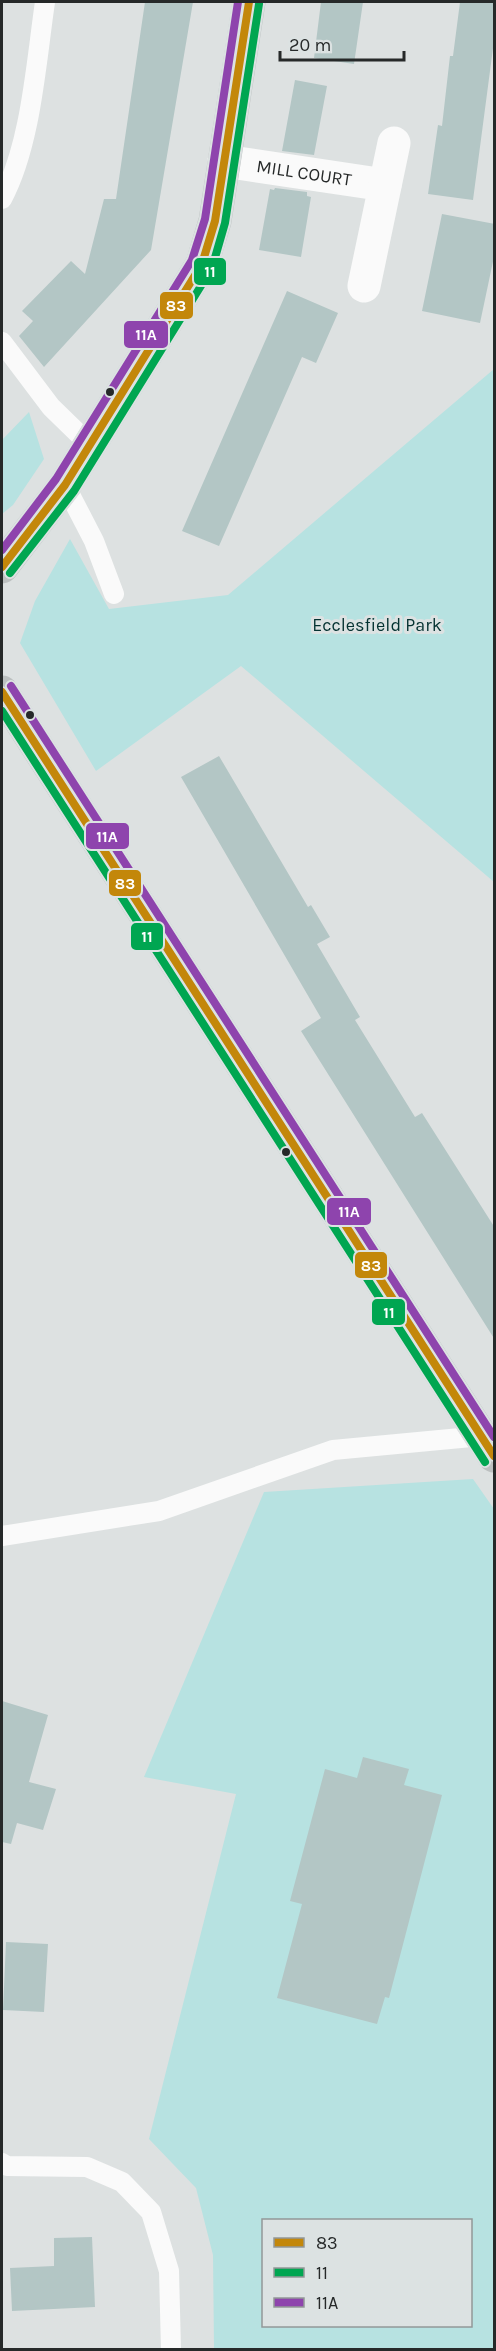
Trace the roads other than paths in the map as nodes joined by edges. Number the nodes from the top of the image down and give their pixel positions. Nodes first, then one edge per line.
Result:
1 (45, 2) edge
2 (249, 2) edge
3 (394, 143) dead end
4 (224, 161) junction
5 (385, 185) junction
6 (2, 199) edge
7 (364, 286) dead end
8 (2, 342) edge
9 (90, 445) junction
10 (65, 485) junction
11 (2, 567) edge
12 (114, 594) dead end
13 (2, 692) edge
14 (488, 1446) edge
15 (2, 1536) edge
16 (2, 2163) edge
17 (171, 2349) edge

1 - 6 lane
2 - 4 main road
3 - 5 street
4 - 5 street, MILL COURT
4 - 9 main road
5 - 7 street
8 - 9 lane
9 - 10 main road
10 - 11 main road
10 - 12 lane
13 - 14 main road
14 - 15 lane
16 - 17 lane

